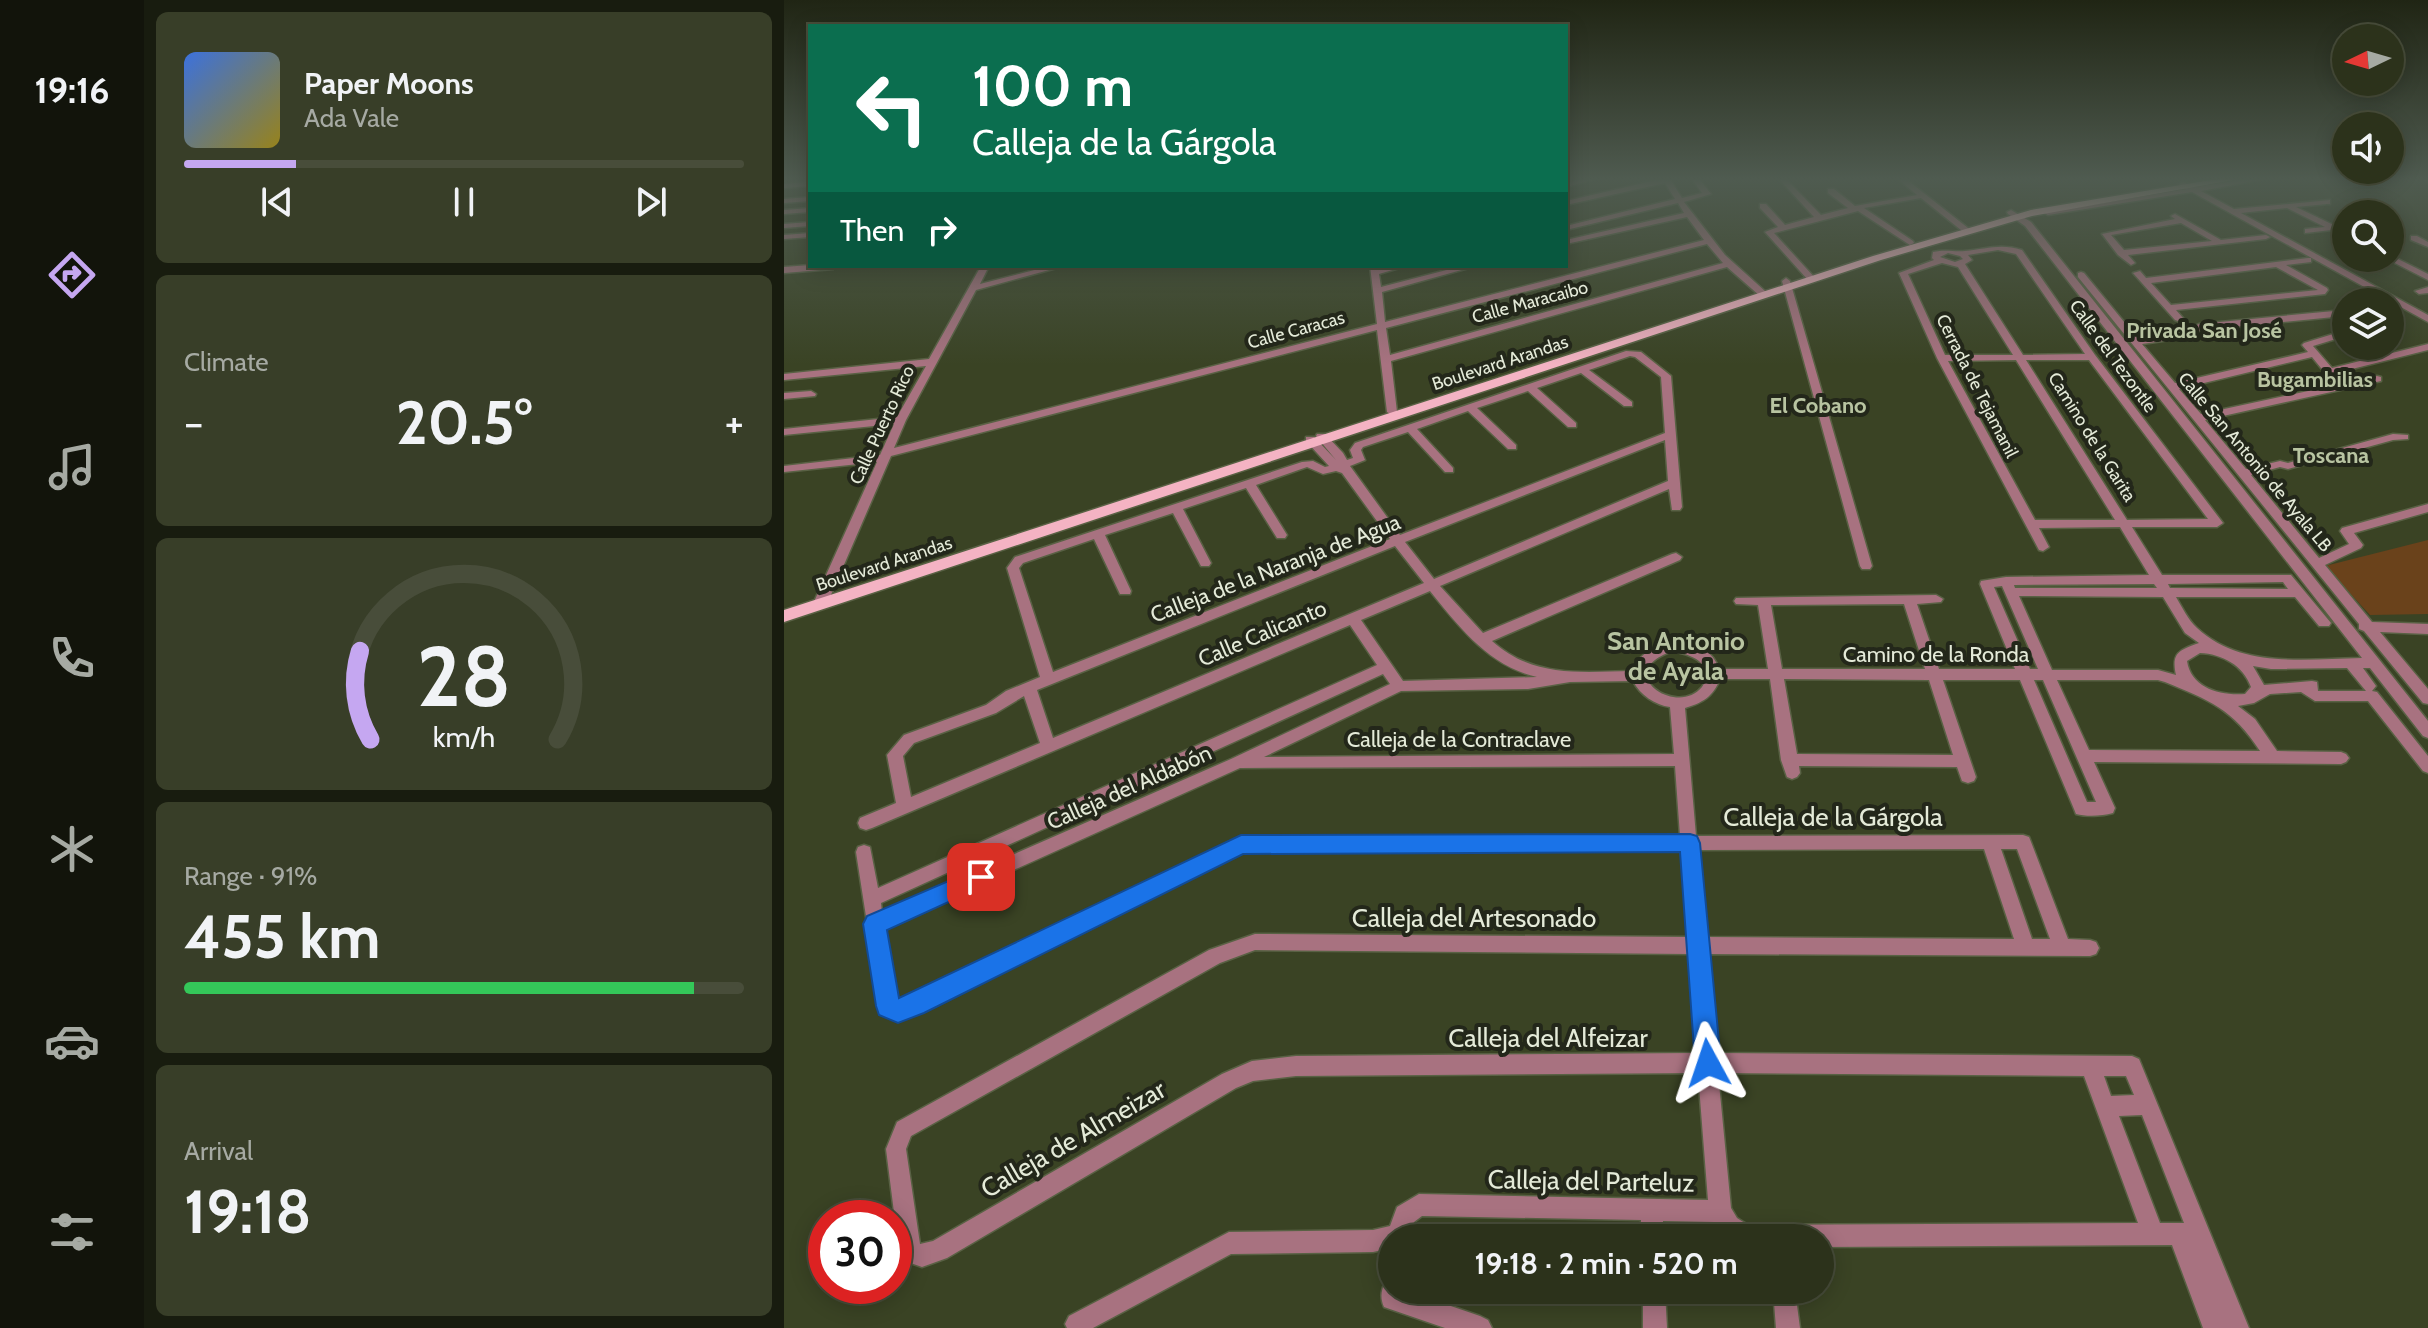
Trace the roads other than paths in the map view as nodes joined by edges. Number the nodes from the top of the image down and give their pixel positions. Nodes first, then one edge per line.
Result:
1 (1711, 241) joint
2 (1777, 241) edge
3 (1907, 241) edge
4 (1919, 241) edge
5 (1929, 241) edge
6 (2048, 241) edge
7 (2051, 241) edge
8 (2112, 241) edge
9 (2229, 241) edge
10 (2273, 241) edge
11 (2285, 241) edge
12 (2220, 242) joint
13 (1910, 243) junction
14 (2121, 253) junction
15 (1962, 259) junction
16 (2308, 260) junction
17 (2131, 263) dead end
18 (1730, 264) junction
19 (2278, 264) junction
20 (2404, 264) edge
21 (808, 268) edge
22 (1052, 268) edge
23 (1464, 268) edge
24 (1375, 269) edge
25 (784, 270) edge
26 (983, 270) edge
27 (2137, 273) dead end
28 (1809, 276) junction
29 (2428, 277) edge
30 (2144, 281) junction
31 (1787, 283) junction
32 (973, 288) junction
33 (2364, 288) edge
34 (2365, 288) edge
35 (1378, 290) junction
36 (1760, 292) junction
37 (2404, 307) edge
38 (2169, 308) junction
39 (2332, 314) edge
40 (2404, 314) edge
41 (1688, 318) junction
42 (2178, 318) dead end
43 (2428, 319) edge
44 (1382, 324) junction
45 (2109, 325) junction
46 (2122, 326) junction
47 (2428, 327) edge
48 (2332, 336) edge
49 (2136, 342) junction
50 (2428, 347) edge
51 (2314, 354) junction
52 (2018, 357) junction
53 (2092, 357) junction
54 (1942, 358) junction
55 (1386, 359) junction
56 (933, 362) junction
57 (2141, 367) junction
58 (2156, 367) junction
59 (1582, 369) junction
60 (2329, 372) junction
61 (784, 377) edge
62 (2377, 379) dead end
63 (2352, 385) junction
64 (1530, 387) junction
65 (2173, 387) junction
66 (811, 394) dead end
67 (784, 396) edge
68 (1628, 404) dead end
69 (1470, 407) junction
70 (1392, 412) junction
71 (2198, 418) junction
72 (901, 420) junction
73 (1572, 425) dead end
74 (1410, 428) junction
75 (784, 432) edge
76 (1671, 434) junction
77 (2404, 437) dead end
78 (1316, 439) junction
79 (1512, 447) dead end
80 (887, 456) junction
81 (1342, 468) junction
82 (784, 469) edge
83 (1449, 470) dead end
84 (2247, 477) junction
85 (1249, 483) junction
86 (1674, 483) junction
87 (2243, 496) junction
88 (2263, 497) junction
89 (1676, 507) dead end
90 (1176, 508) junction
91 (2426, 511) edge
92 (2031, 524) junction
93 (2123, 524) junction
94 (1098, 534) junction
95 (1281, 535) dead end
96 (1401, 541) junction
97 (2043, 547) dead end
98 (1676, 557) dead end
99 (1205, 563) dead end
100 (2319, 563) junction
101 (1866, 566) dead end
102 (2158, 579) junction
103 (1434, 584) junction
104 (2008, 587) junction
105 (1125, 591) dead end
106 (2167, 593) junction
107 (2299, 593) junction
108 (1909, 599) junction
109 (1936, 599) dead end
110 (822, 601) junction
111 (1741, 601) dead end
112 (1764, 601) junction
113 (784, 614) edge
114 (1353, 618) junction
115 (2324, 623) dead end
116 (2347, 626) junction
117 (2369, 627) junction
118 (2428, 629) edge
119 (2190, 630) junction
120 (1480, 640) junction
121 (2226, 654) junction
122 (2185, 656) junction
123 (2351, 663) junction
124 (2375, 663) junction
125 (1387, 666) junction
126 (1715, 674) junction
127 (1933, 675) junction
128 (2158, 675) junction
129 (1638, 676) junction
130 (1775, 676) junction
131 (2026, 676) junction
132 (2048, 676) junction
133 (1568, 677) junction
134 (1048, 680) junction
135 (1399, 686) junction
136 (2304, 686) junction
137 (2369, 686) junction
138 (2393, 686) junction
139 (1029, 688) junction
140 (2196, 689) junction
141 (2252, 697) junction
142 (2217, 699) junction
143 (2428, 699) edge
144 (1677, 703) junction
145 (2250, 723) junction
146 (2428, 732) edge
147 (1048, 746) junction
148 (2083, 756) junction
149 (2272, 757) junction
150 (2341, 758) dead end
151 (1683, 760) junction
152 (1236, 763) junction
153 (2428, 767) edge
154 (905, 807) junction
155 (866, 823) dead end
156 (1027, 828) junction
157 (1990, 842) junction
158 (1690, 843) junction
159 (864, 852) dead end
160 (1033, 853) junction
161 (871, 899) junction
162 (875, 924) junction
163 (1698, 946) junction
164 (2026, 947) junction
165 (2062, 948) junction
166 (2090, 948) dead end
167 (1708, 1063) junction
168 (2090, 1066) junction
169 (1252, 1071) joint
170 (2148, 1105) junction
171 (2105, 1106) junction
172 (1652, 1210) junction
173 (1720, 1211) junction
174 (1402, 1224) edge
175 (1652, 1224) edge
176 (1728, 1224) edge
177 (2153, 1234) junction
178 (2189, 1235) junction
179 (1834, 1237) edge
180 (1378, 1240) edge
181 (922, 1256) joint
182 (1407, 1304) edge
183 (1654, 1304) edge
184 (1785, 1304) edge
185 (1077, 1324) dead end
186 (1480, 1328) edge
187 (1655, 1328) edge
188 (1788, 1328) edge
189 (2215, 1328) edge
190 (2237, 1328) edge

1 - 18 street
1 - 44 street, Calle Caracas
2 - 28 street
3 - 13 street
4 - 13 main road, Boulevard Arandas
5 - 28 main road, Boulevard Arandas
6 - 45 street
7 - 46 street, Calle San Antonio de Ayala LB
8 - 14 street
9 - 12 street
10 - 16 street
11 - 34 street
12 - 14 street
13 - 28 main road, Boulevard Arandas
14 - 17 street
15 - 52 street, Camino de la Garita
15 - 53 street, Calle del Tezontle
15 - 54 street, Cerrada de Tejamanil
16 - 19 street
16 - 33 street
18 - 36 street
18 - 55 street, Calle Maracaibo
19 - 30 street
19 - 38 street
20 - 29 street
21 - 25 street
22 - 32 street
23 - 35 street
24 - 35 street
26 - 32 street, Calle Puerto Rico
27 - 30 street
28 - 31 main road, Boulevard Arandas
30 - 38 street
31 - 36 main road, Boulevard Arandas
31 - 101 street
32 - 56 street, Calle Puerto Rico
35 - 44 street
36 - 41 main road, Boulevard Arandas
37 - 43 street
38 - 42 street
39 - 49 street
40 - 47 street
41 - 70 main road, Boulevard Arandas
41 - 78 main road, Boulevard Arandas
44 - 55 street
44 - 80 street, Calle Caracas
45 - 46 street
45 - 57 street
46 - 49 street, Calle San Antonio de Ayala LB
48 - 51 street
49 - 58 street, Calle San Antonio de Ayala LB
50 - 60 street
51 - 60 street
51 - 65 street
52 - 53 street
52 - 54 street
52 - 93 street, Camino de la Garita
53 - 93 street, Calle del Tezontle
54 - 92 street, Cerrada de Tejamanil
55 - 70 street
56 - 61 street
56 - 72 street, Calle Puerto Rico
57 - 58 street
57 - 87 street
58 - 65 street, Calle San Antonio de Ayala LB
59 - 64 street
59 - 68 street
59 - 76 street
60 - 63 street
62 - 63 street
63 - 71 street
64 - 69 street
64 - 73 street
65 - 71 street, Calle San Antonio de Ayala LB
66 - 67 street
69 - 74 street
69 - 79 street
70 - 78 main road, Boulevard Arandas
71 - 84 street, Calle San Antonio de Ayala LB
72 - 75 street
72 - 80 street, Calle Puerto Rico
74 - 81 street
74 - 83 street
76 - 86 street
76 - 96 street, Calleja de la Naranja de Agua
77 - 84 street
78 - 81 street
78 - 110 main road, Boulevard Arandas
80 - 82 street, Calle Caracas
80 - 110 street, Calle Puerto Rico
81 - 85 street
81 - 96 street
84 - 88 street, Calle San Antonio de Ayala LB
85 - 90 street
85 - 95 street
86 - 89 street
86 - 103 street, Calle Calicanto
87 - 88 street
87 - 116 street
88 - 100 street, Calle San Antonio de Ayala LB
90 - 94 street
90 - 99 street
91 - 100 street
92 - 93 street
92 - 97 street, Cerrada de Tejamanil
93 - 102 street, Camino de la Garita
94 - 105 street
94 - 134 street
96 - 103 street
96 - 134 street, Calleja de la Naranja de Agua
98 - 120 street
100 - 117 street, Calle San Antonio de Ayala LB
102 - 104 street
102 - 106 street, Camino de la Garita
102 - 107 street
103 - 114 street, Calle Calicanto
103 - 120 street
104 - 106 street
104 - 131 street
104 - 132 street
106 - 107 street
106 - 119 street, Camino de la Garita
107 - 115 street
108 - 109 street
108 - 112 street
108 - 127 street
110 - 113 main road, Boulevard Arandas
111 - 112 street
112 - 130 street
114 - 125 street
114 - 147 street, Calle Calicanto
116 - 117 street
116 - 124 street
117 - 118 street
117 - 143 street, Calle San Antonio de Ayala LB
119 - 121 street, Camino de la Garita
119 - 122 street
120 - 133 street
121 - 122 street
121 - 123 street
121 - 141 street
122 - 128 street
122 - 140 street
123 - 124 street
123 - 137 street
124 - 138 street
125 - 135 street
125 - 156 street, Calleja del Aldabón
126 - 129 street
126 - 130 street, Camino de la Ronda
126 - 144 street
127 - 130 street, Camino de la Ronda
127 - 130 street
127 - 131 street, Camino de la Ronda
128 - 132 street, Camino de la Ronda
128 - 140 street, Camino de la Ronda
129 - 133 street
129 - 144 street
131 - 132 street, Camino de la Ronda
131 - 148 street
132 - 148 street
133 - 135 street
134 - 139 street, Calleja de la Naranja de Agua
135 - 152 street, Calleja del Aldabón
136 - 137 street, Camino de la Ronda
136 - 141 street, Camino de la Ronda
136 - 153 street
137 - 138 street, Camino de la Ronda
138 - 146 street
139 - 147 street
139 - 154 street, Calleja de la Naranja de Agua
140 - 142 street, Camino de la Ronda
141 - 142 street, Camino de la Ronda
141 - 145 street
142 - 145 street
144 - 151 street
145 - 149 street
147 - 154 street, Calle Calicanto
148 - 149 street
149 - 150 street
151 - 152 street, Calleja de la Contraclave
151 - 158 street
152 - 160 street, Calleja del Aldabón
154 - 155 street, Calle Calicanto
156 - 160 street
156 - 161 street, Calleja del Aldabón
157 - 158 street, Calleja de la Gárgola
157 - 164 street
157 - 165 street, Calleja de la Gárgola
158 - 162 street, Calleja de la Gárgola
158 - 163 street
159 - 161 street
160 - 162 street, Calleja del Aldabón
161 - 162 street
163 - 164 street, Calleja del Artesonado
163 - 167 street
163 - 181 street, Calleja del Artesonado
164 - 165 street, Calleja del Artesonado
165 - 166 street, Calleja del Artesonado
167 - 168 street, Calleja del Alfeizar
167 - 169 street, Calleja del Alfeizar
167 - 173 street
168 - 170 street, Calleja del Alfeizar
168 - 171 street
169 - 181 street, Calleja de Almeizar
170 - 171 street
170 - 178 street
171 - 177 street
172 - 173 street, Calleja del Parteluz
172 - 174 street, Calleja del Parteluz
172 - 175 street
173 - 176 street, Calleja del Parteluz
177 - 178 street, Calleja del Parteluz
177 - 179 street, Calleja del Parteluz
178 - 189 street
178 - 190 street
180 - 185 street, Calleja del Parteluz
182 - 186 street
183 - 187 street
184 - 188 street

